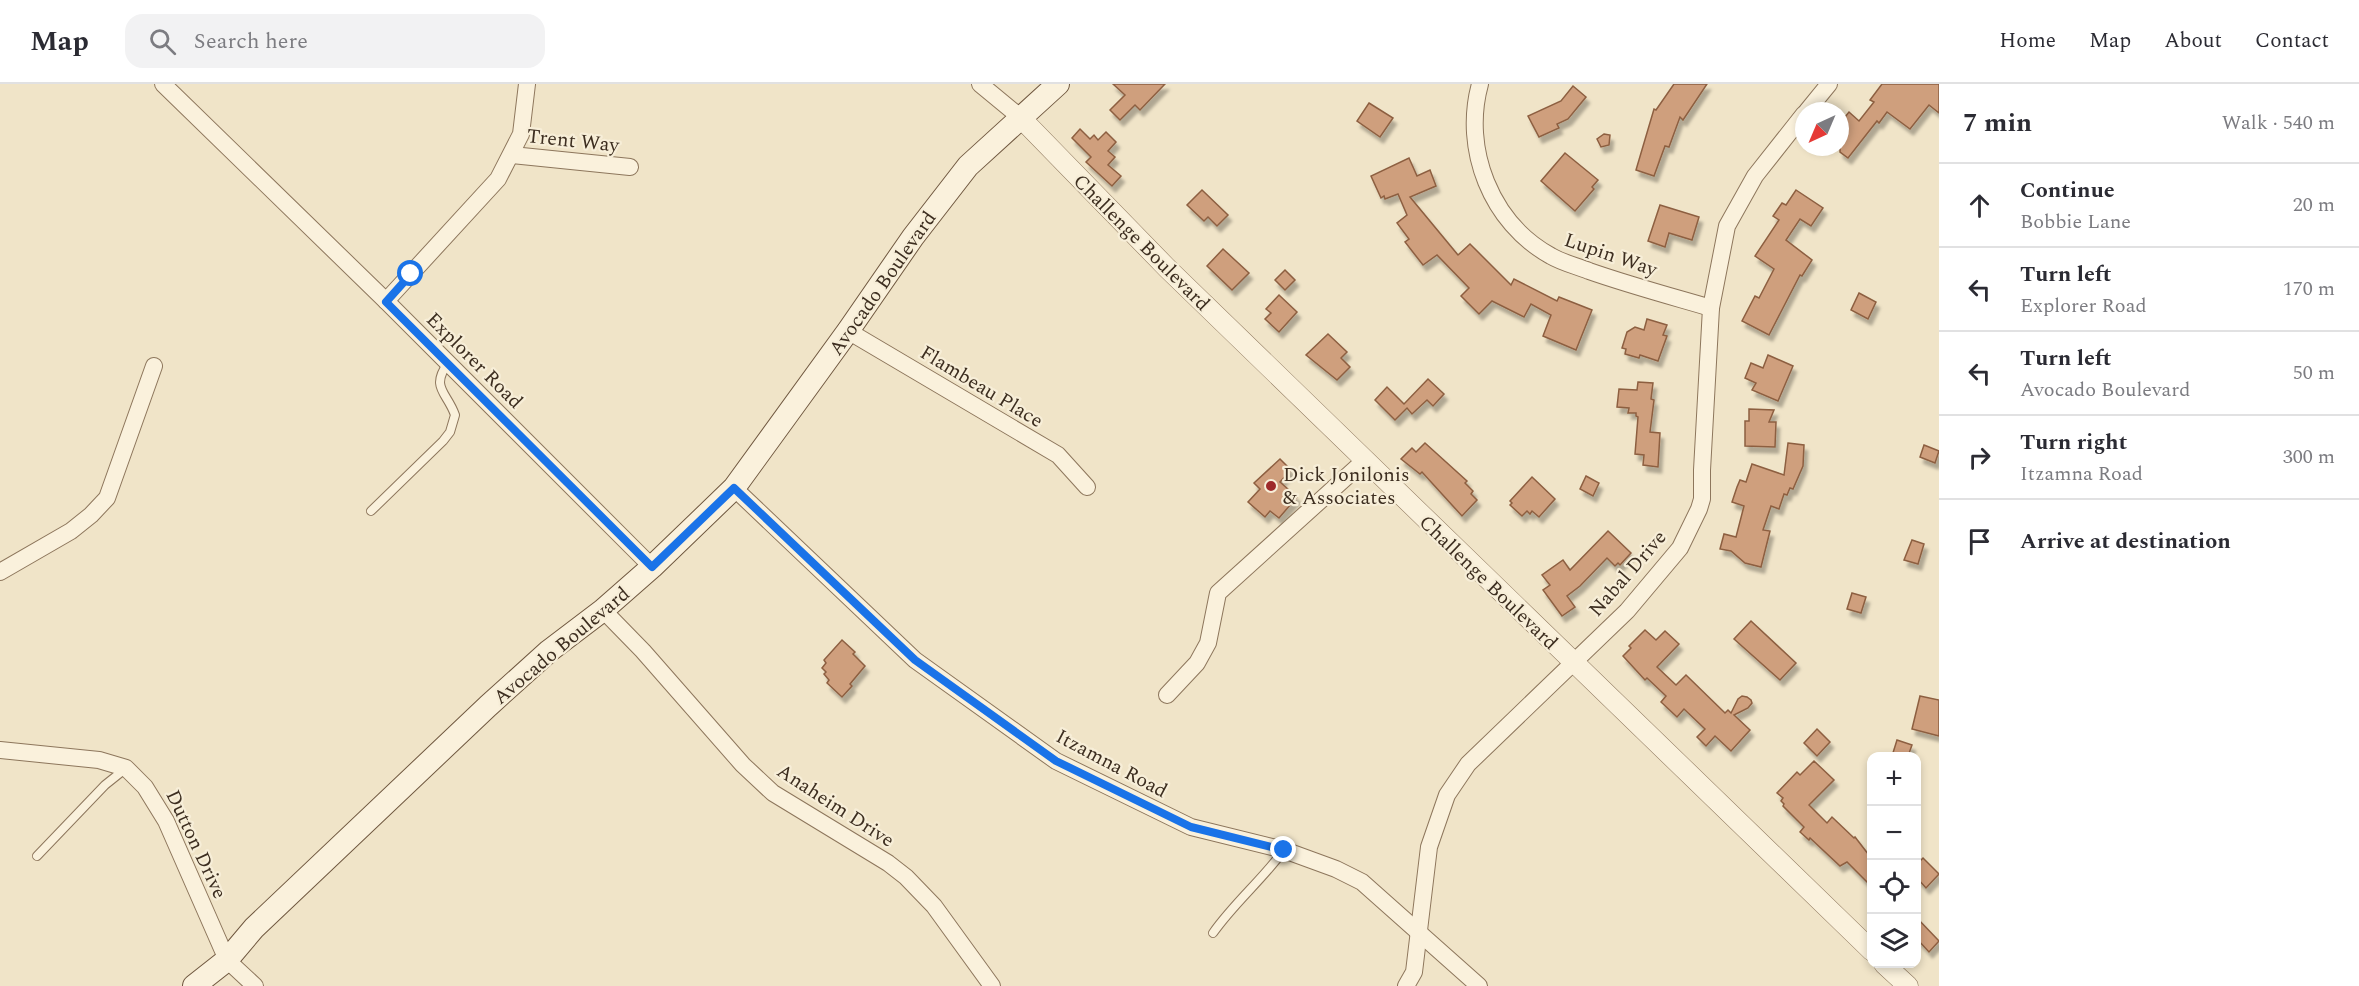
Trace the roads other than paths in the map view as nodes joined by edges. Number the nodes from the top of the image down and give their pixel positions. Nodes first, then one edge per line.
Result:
1 (163, 84) edge
2 (527, 84) edge
3 (980, 84) edge
4 (1058, 84) edge
5 (1480, 84) edge
6 (1829, 84) edge
7 (1814, 102) edge
8 (1020, 117) junction
9 (1795, 126) edge
10 (512, 155) junction
11 (630, 167) dead end
12 (386, 302) junction
13 (1712, 308) junction
14 (848, 331) junction
15 (448, 363) junction
16 (154, 366) dead end
17 (1364, 461) junction
18 (1087, 487) dead end
19 (734, 488) junction
20 (371, 511) dead end
21 (652, 567) junction
22 (0, 572) edge
23 (603, 610) junction
24 (1573, 664) junction
25 (1167, 695) dead end
26 (0, 750) edge
27 (126, 768) junction
28 (1284, 850) junction
29 (37, 856) dead end
30 (1213, 933) dead end
31 (1419, 935) junction
32 (1867, 946) edge
33 (226, 960) junction
34 (1889, 968) edge
35 (194, 986) edge
36 (255, 986) edge
37 (992, 986) edge
38 (1406, 986) edge
39 (1479, 986) edge
40 (1908, 986) edge

1 - 12 street, Explorer Road
2 - 10 street
3 - 8 street, Challenge Boulevard
4 - 8 main road, Avocado Boulevard
5 - 13 street, Lupin Way
6 - 7 street, Nabal Drive
8 - 14 main road, Avocado Boulevard
8 - 17 street, Challenge Boulevard
9 - 13 street, Nabal Drive
10 - 11 street, Trent Way
10 - 12 street
12 - 15 street, Explorer Road
13 - 24 street, Nabal Drive
14 - 18 street, Flambeau Place
14 - 19 main road, Avocado Boulevard
15 - 20 lane
15 - 21 street, Explorer Road
16 - 22 street
17 - 24 street, Challenge Boulevard
17 - 25 street
19 - 21 main road, Avocado Boulevard
19 - 28 street, Itzamna Road
21 - 23 main road, Avocado Boulevard
23 - 33 main road, Avocado Boulevard
23 - 37 street, Anaheim Drive
24 - 31 street, Nabal Drive
24 - 32 street, Challenge Boulevard
26 - 27 street
27 - 29 lane
27 - 33 street, Dutton Drive
28 - 30 lane
28 - 31 street, Itzamna Road
31 - 38 street, Nabal Drive
31 - 39 street, Itzamna Road
33 - 35 main road, Avocado Boulevard
33 - 36 street, Dutton Drive
34 - 40 street

